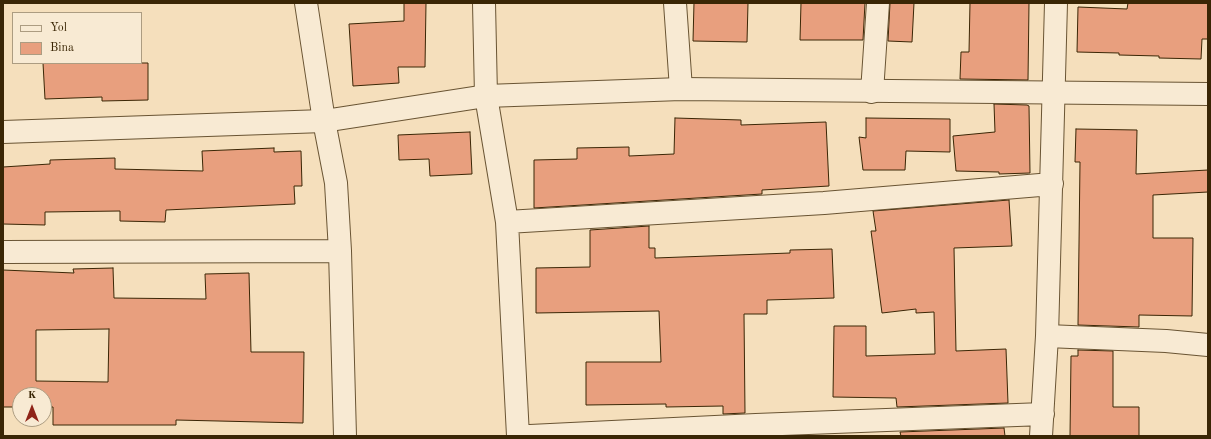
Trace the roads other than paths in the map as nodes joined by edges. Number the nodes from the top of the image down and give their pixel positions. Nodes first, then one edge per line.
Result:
1 (306, 3) edge
2 (484, 3) edge
3 (675, 3) edge
4 (878, 3) edge
5 (1056, 3) edge
6 (680, 89) junction
7 (872, 92) junction
8 (1055, 92) junction
9 (1208, 94) edge
10 (486, 96) junction
11 (324, 121) junction
12 (3, 132) edge
13 (1052, 184) junction
14 (507, 222) junction
15 (340, 251) junction
16 (3, 252) edge
17 (1047, 336) junction
18 (1208, 345) edge
19 (1043, 414) junction
20 (756, 430) edge
21 (345, 436) edge
22 (518, 436) edge
23 (530, 436) edge
24 (1041, 436) edge

1 - 11 street
2 - 10 street
3 - 6 street
4 - 7 street
5 - 8 street
6 - 7 street
6 - 10 street
7 - 8 street
8 - 9 street
8 - 13 street
10 - 11 street
10 - 14 street
11 - 12 street
11 - 15 street
13 - 14 street
13 - 17 street
14 - 22 street
15 - 16 street
15 - 21 street
17 - 18 street
17 - 19 street
19 - 20 street
19 - 24 street
20 - 23 street

